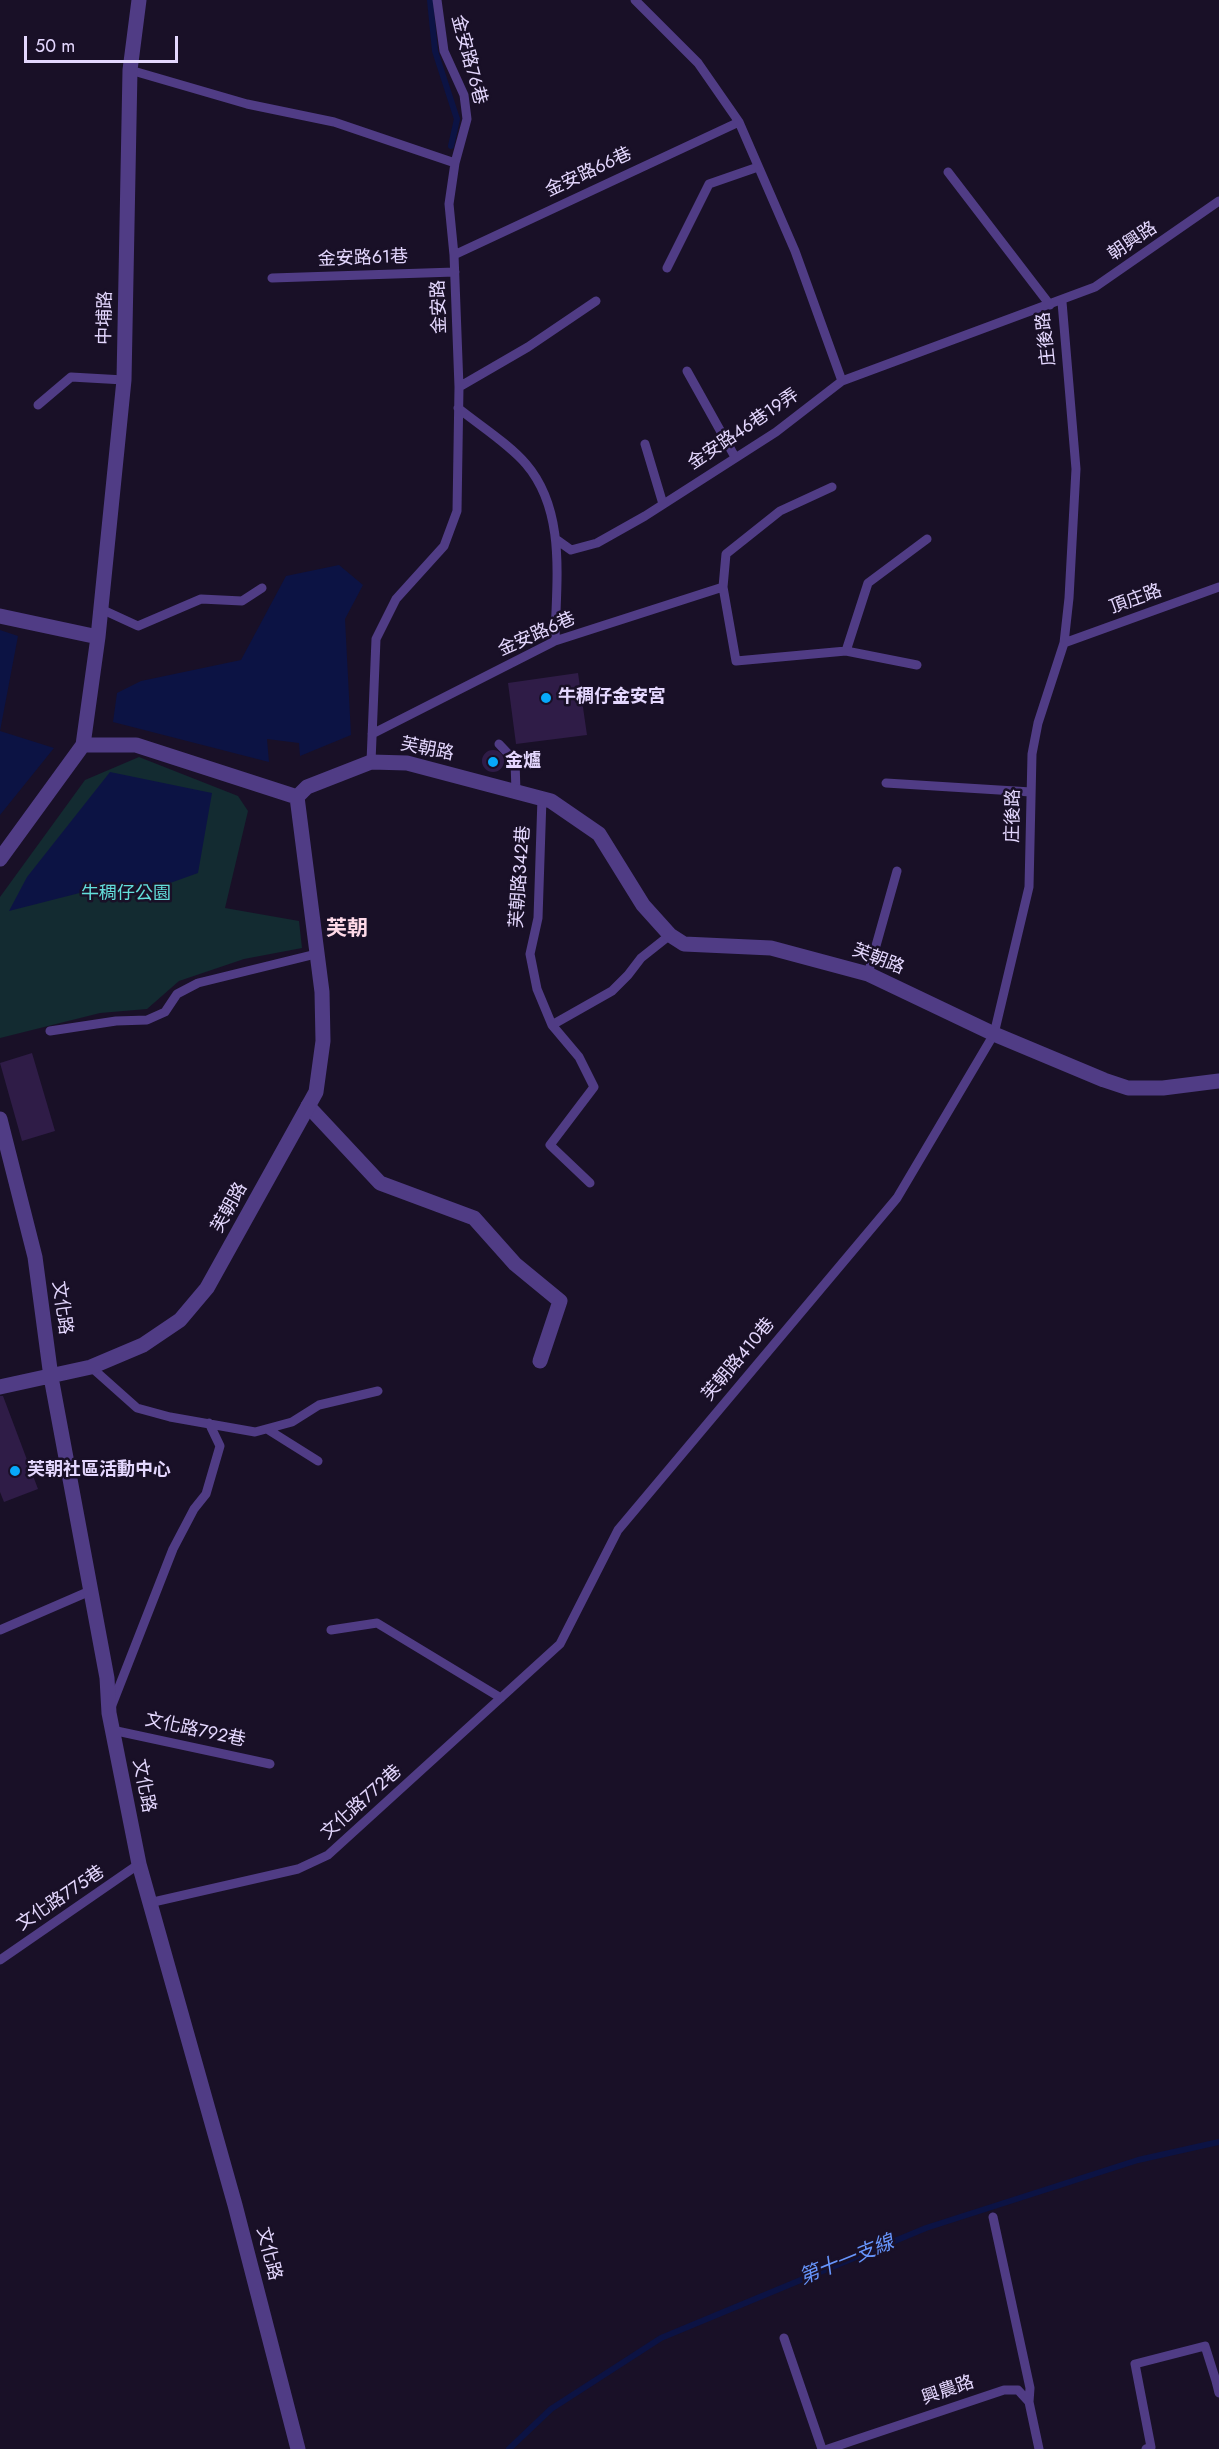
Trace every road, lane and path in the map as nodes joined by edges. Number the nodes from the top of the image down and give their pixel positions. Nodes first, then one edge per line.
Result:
1 (139, 0) edge
2 (437, 0) edge
3 (634, 0) edge
4 (130, 70) junction
5 (739, 122) junction
6 (455, 163) junction
7 (758, 167) junction
8 (948, 172) dead end
9 (1219, 201) edge
10 (454, 255) junction
11 (667, 268) dead end
12 (455, 272) junction
13 (272, 278) dead end
14 (596, 301) dead end
15 (1062, 302) junction
16 (1050, 305) junction
17 (687, 371) dead end
18 (124, 380) junction
19 (842, 381) junction
20 (459, 387) junction
21 (38, 405) dead end
22 (458, 408) junction
23 (645, 444) dead end
24 (735, 457) junction
25 (832, 487) dead end
26 (663, 504) junction
27 (927, 539) dead end
28 (556, 540) junction
29 (723, 587) junction
30 (1219, 587) edge
31 (262, 588) dead end
32 (101, 609) junction
33 (0, 616) edge
34 (98, 637) junction
35 (555, 641) junction
36 (1064, 643) junction
37 (846, 651) junction
38 (917, 664) dead end
39 (372, 734) junction
40 (499, 744) dead end
41 (83, 745) junction
42 (371, 762) junction
43 (886, 783) dead end
44 (516, 792) junction
45 (1031, 792) junction
46 (297, 797) junction
47 (542, 798) junction
48 (0, 859) edge
49 (897, 871) dead end
50 (670, 935) junction
51 (316, 954) junction
52 (867, 974) junction
53 (552, 1025) junction
54 (50, 1031) dead end
55 (994, 1034) junction
56 (1219, 1081) edge
57 (308, 1106) junction
58 (0, 1119) edge
59 (590, 1183) dead end
60 (540, 1361) dead end
61 (92, 1367) junction
62 (51, 1377) junction
63 (0, 1387) edge
64 (378, 1391) dead end
65 (208, 1423) junction
66 (267, 1429) junction
67 (318, 1461) dead end
68 (90, 1591) junction
69 (0, 1630) edge
70 (331, 1630) dead end
71 (501, 1698) junction
72 (109, 1713) junction
73 (112, 1730) junction
74 (270, 1764) dead end
75 (139, 1864) junction
76 (149, 1903) junction
77 (0, 1960) edge
78 (993, 2217) dead end
79 (784, 2338) dead end
80 (1218, 2381) edge
81 (1219, 2393) edge
82 (1029, 2403) junction
83 (298, 2449) edge
84 (822, 2449) edge
85 (828, 2449) edge
86 (1039, 2449) edge
87 (1146, 2449) edge

1 - 4 street, 中埔路
2 - 6 lane, 金安路76巷
3 - 5 lane
4 - 6 lane
4 - 18 street, 中埔路
5 - 7 lane
5 - 10 lane, 金安路66巷
6 - 10 lane, 金安路
7 - 11 lane
7 - 19 lane
8 - 16 lane
9 - 15 lane, 朝興路
10 - 12 lane, 金安路
12 - 13 lane, 金安路61巷
12 - 20 lane, 金安路
14 - 20 lane
15 - 16 lane, 庄後路
15 - 36 lane, 庄後路
16 - 19 lane, 庄後路
17 - 24 lane
18 - 21 lane
18 - 32 street, 中埔路
19 - 24 lane, 金安路46巷19弄
20 - 22 lane, 金安路
22 - 28 lane
22 - 39 lane, 金安路
23 - 26 lane
24 - 26 lane, 金安路46巷19弄
25 - 29 lane
26 - 28 lane, 金安路46巷19弄
27 - 37 lane
28 - 35 lane
29 - 35 lane, 金安路6巷
29 - 37 lane
30 - 36 lane, 頂庄路
31 - 32 lane
32 - 34 street, 中埔路
33 - 34 street
34 - 41 street, 中埔路
35 - 39 lane, 金安路6巷
36 - 45 lane, 庄後路
37 - 38 lane
39 - 42 lane, 金安路
40 - 44 lane
41 - 46 street
41 - 48 street
42 - 44 street, 芙朝路
42 - 46 street, 芙朝路
43 - 45 lane
44 - 47 street, 芙朝路
45 - 55 lane, 庄後路
46 - 51 street, 芙朝路
47 - 50 street, 芙朝路
47 - 53 lane, 芙朝路342巷
49 - 52 lane
50 - 52 street, 芙朝路
50 - 53 lane
51 - 54 lane
51 - 57 street, 芙朝路
52 - 55 street, 芙朝路
53 - 59 lane, 芙朝路342巷
55 - 56 street, 芙朝路
55 - 71 lane, 芙朝路410巷
57 - 60 street
57 - 61 street, 芙朝路
58 - 62 street, 文化路
61 - 62 street, 芙朝路
61 - 65 lane
62 - 63 street, 芙朝路
62 - 68 street, 文化路
64 - 66 lane
65 - 66 lane
65 - 72 lane
66 - 67 lane
68 - 69 lane
68 - 72 street, 文化路
70 - 71 lane
71 - 76 lane, 文化路772巷
72 - 73 street, 文化路
73 - 74 lane, 文化路792巷
73 - 75 street, 文化路
75 - 76 street, 文化路
75 - 77 lane, 文化路775巷
76 - 83 street, 文化路
78 - 82 lane
79 - 84 lane
80 - 81 lane
80 - 87 lane
82 - 85 lane, 興農路
82 - 86 lane

